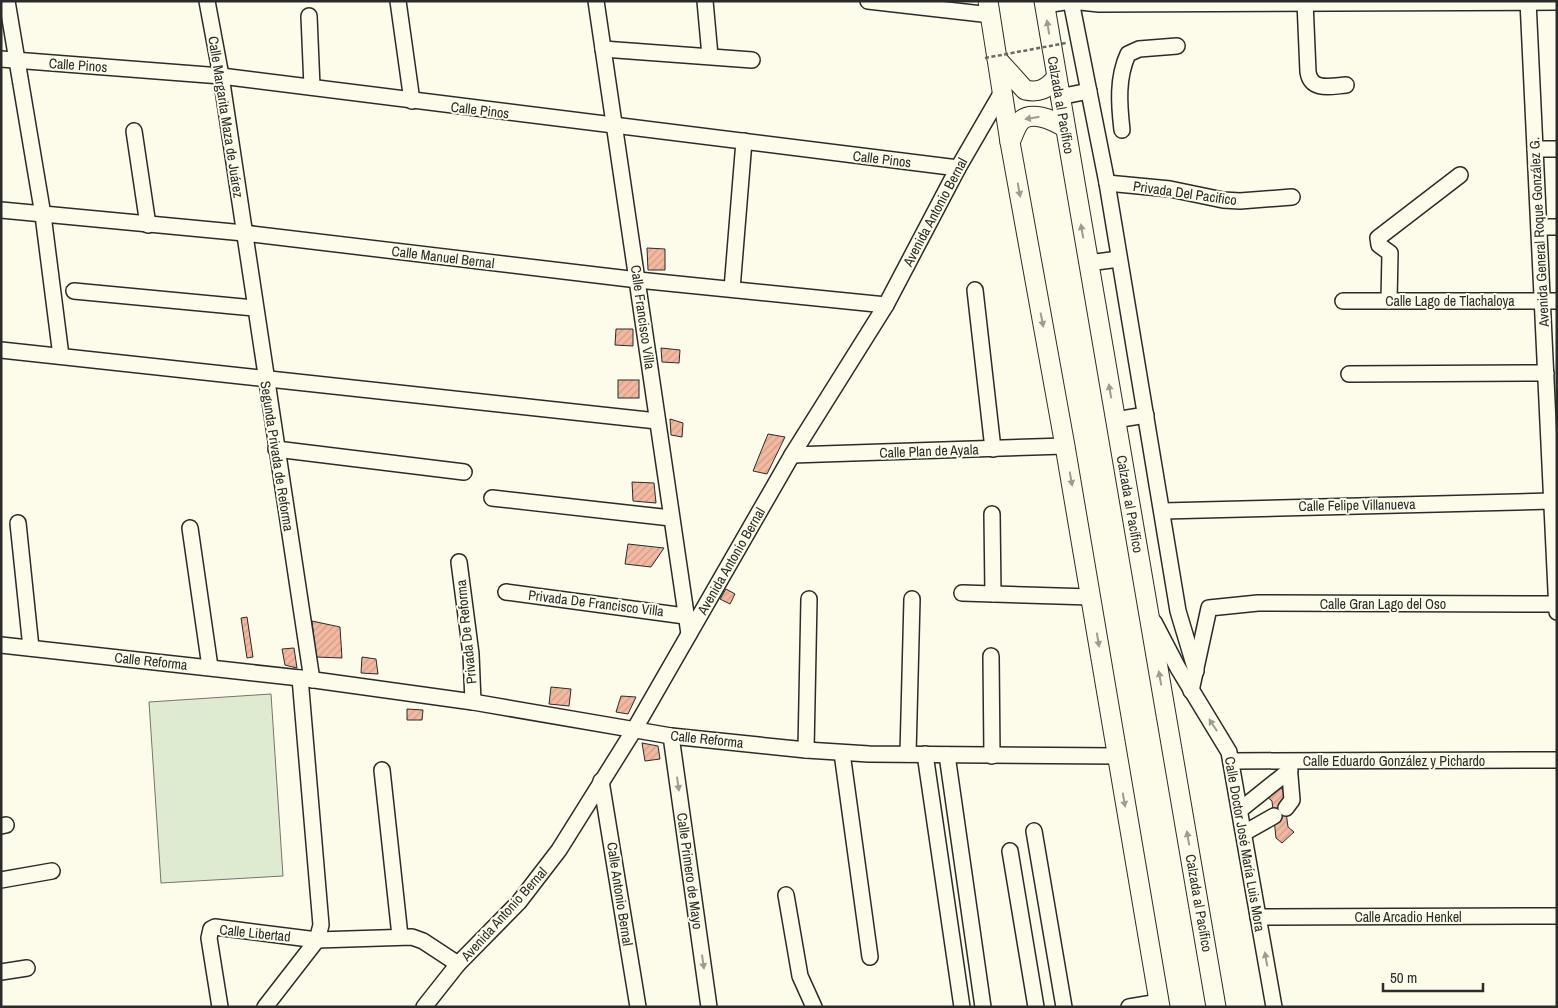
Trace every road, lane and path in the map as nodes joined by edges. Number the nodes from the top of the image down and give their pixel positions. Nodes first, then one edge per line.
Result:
1 (7, 1) edge
2 (207, 1) edge
3 (398, 1) edge
4 (596, 1) edge
5 (705, 1) edge
6 (868, 1) edge
7 (1071, 1) edge
8 (1528, 1) edge
9 (1305, 2) edge
10 (1557, 2) edge
11 (1044, 3) edge
12 (989, 8) edge
13 (309, 16) dead end
14 (1066, 44) dead end
15 (1177, 46) dead end
16 (603, 49) junction
17 (710, 56) junction
18 (991, 58) junction
19 (1, 59) edge
20 (752, 60) dead end
21 (17, 61) junction
22 (221, 76) junction
23 (1056, 78) junction
24 (1346, 85) dead end
25 (312, 87) junction
26 (1089, 91) junction
27 (1002, 92) junction
28 (1059, 97) junction
29 (412, 101) junction
30 (1120, 108) junction
31 (1092, 111) junction
32 (615, 127) junction
33 (1064, 127) junction
34 (1122, 130) dead end
35 (134, 131) dead end
36 (744, 141) junction
37 (1010, 142) junction
38 (1535, 149) junction
39 (1557, 149) edge
40 (958, 168) junction
41 (1460, 175) dead end
42 (1107, 183) junction
43 (1292, 197) dead end
44 (1, 210) edge
45 (43, 215) junction
46 (148, 225) junction
47 (1557, 226) edge
48 (1539, 227) junction
49 (244, 233) junction
50 (1119, 259) junction
51 (1088, 263) junction
52 (638, 280) junction
53 (732, 289) junction
54 (975, 290) dead end
55 (74, 291) dead end
56 (1550, 300) edge
57 (1343, 301) dead end
58 (1389, 301) junction
59 (886, 305) junction
60 (254, 308) junction
61 (1, 350) edge
62 (61, 356) junction
63 (1546, 373) junction
64 (1349, 374) dead end
65 (265, 377) junction
66 (1552, 402) edge
67 (1146, 415) junction
68 (1115, 420) junction
69 (657, 421) junction
70 (1065, 446) junction
71 (276, 449) junction
72 (993, 449) junction
73 (792, 455) junction
74 (1553, 456) edge
75 (464, 472) dead end
76 (492, 498) dead end
77 (1551, 501) junction
78 (1163, 511) junction
79 (992, 514) dead end
80 (671, 518) junction
81 (18, 523) dead end
82 (190, 528) dead end
83 (459, 562) dead end
84 (506, 592) dead end
85 (962, 593) dead end
86 (993, 594) junction
87 (1091, 597) junction
88 (809, 599) dead end
89 (912, 599) dead end
90 (1557, 604) edge
91 (1149, 611) junction
92 (1557, 612) edge
93 (685, 616) junction
94 (689, 634) junction
95 (1, 645) edge
96 (31, 648) junction
97 (991, 656) dead end
98 (210, 667) junction
99 (1196, 671) junction
100 (306, 679) junction
101 (1191, 691) junction
102 (473, 702) junction
103 (634, 730) junction
104 (671, 736) junction
105 (806, 750) junction
106 (842, 753) junction
107 (908, 754) junction
108 (925, 754) junction
109 (947, 755) junction
110 (992, 756) junction
111 (1117, 756) junction
112 (1557, 760) edge
113 (1231, 761) junction
114 (1289, 766) junction
115 (382, 770) dead end
116 (601, 781) junction
117 (1240, 810) junction
118 (1034, 831) dead end
119 (1244, 833) junction
120 (1010, 851) dead end
121 (52, 871) dead end
122 (1, 880) edge
123 (786, 895) dead end
124 (1557, 916) edge
125 (1258, 917) junction
126 (400, 936) junction
127 (317, 940) junction
128 (870, 957) dead end
129 (458, 964) junction
130 (28, 968) dead end
131 (1, 972) edge
132 (1159, 1004) edge
133 (220, 1007) edge
134 (265, 1007) edge
135 (424, 1007) edge
136 (638, 1007) edge
137 (709, 1007) edge
138 (814, 1007) edge
139 (962, 1007) edge
140 (983, 1007) edge
141 (1036, 1007) edge
142 (1064, 1007) edge
143 (1129, 1007) edge
144 (1216, 1007) edge
145 (1274, 1007) edge

1 - 21 street
2 - 22 street, Calle Margarita Maza de Juárez
3 - 29 street
4 - 16 street, Calle Francisco Villa
5 - 17 street
6 - 12 street
7 - 9 street
7 - 11 street
7 - 26 street
8 - 9 street
8 - 10 street
8 - 38 street, Avenida General Roque González G.
9 - 24 street
23 -> 11 main road, Calzada al Pacífico
12 - 18 main road
13 - 25 street
14 - 18 path, bridge
15 - 30 street
16 - 17 street
16 - 32 street, Calle Francisco Villa
17 - 20 street
18 - 23 main road
18 - 27 main road
19 - 21 street, Calle Pinos
21 - 22 street, Calle Pinos
21 - 45 street
22 - 25 street, Calle Pinos
22 - 49 street, Calle Margarita Maza de Juárez
23 - 28 main road, Calzada al Pacífico
25 - 29 street, Calle Pinos
26 - 28 street
26 - 31 street
27 - 37 main road
27 - 40 street, Avenida Antonio Bernal
28 - 33 main road, Calzada al Pacífico
29 - 32 street, Calle Pinos
30 - 31 street
30 - 34 street
31 - 42 street
32 - 36 street, Calle Pinos
32 - 52 street, Calle Francisco Villa
33 -> 37 main road
51 -> 33 main road, Calzada al Pacífico
35 - 46 street
36 - 40 street, Calle Pinos
36 - 53 street
37 -> 70 main road
38 - 39 street
38 - 48 street, Avenida General Roque González G.
40 - 59 street, Avenida Antonio Bernal
41 - 58 street
42 - 43 street, Privada Del Pacifico
42 - 50 street
44 - 45 street, Calle Manuel Bernal
45 - 46 street, Calle Manuel Bernal
45 - 62 street
46 - 49 street, Calle Manuel Bernal
47 - 48 street
48 - 56 street, Avenida General Roque González G.
49 - 52 street, Calle Manuel Bernal
49 - 60 street, Segunda Privada de Reforma
50 - 51 street
50 - 67 street
68 -> 51 main road, Calzada al Pacífico
52 - 53 street, Calle Manuel Bernal
52 - 69 street, Calle Francisco Villa
53 - 59 street, Calle Manuel Bernal
54 - 72 street
55 - 60 street
56 - 58 street, Calle Lago de Tlachaloya
56 - 63 street, Avenida General Roque González G.
57 - 58 street, Calle Lago de Tlachaloya
59 - 73 street, Avenida Antonio Bernal
60 - 65 street, Segunda Privada de Reforma
61 - 62 street
62 - 65 street
63 - 64 street
63 - 66 street, Avenida General Roque González G.
65 - 69 street
65 - 71 street, Segunda Privada de Reforma
66 - 74 street, Avenida General Roque González G.
67 - 68 street
67 - 78 street
68 - 91 main road, Calzada al Pacífico
69 - 80 street, Calle Francisco Villa
70 - 72 street, Calle Plan de Ayala
70 -> 87 main road
71 - 75 street
71 - 100 street, Segunda Privada de Reforma
72 - 73 street, Calle Plan de Ayala
73 - 94 street, Avenida Antonio Bernal
74 - 77 street, Avenida General Roque González G.
76 - 80 street
77 - 78 street, Calle Felipe Villanueva
77 - 90 street, Avenida General Roque González G.
78 - 99 street
79 - 86 street
80 - 93 street, Calle Francisco Villa
81 - 96 street
82 - 98 street
83 - 102 street, Privada De Reforma
84 - 93 street, Privada De Francisco Villa
85 - 86 street
86 - 87 street
87 -> 111 main road
88 - 105 street
89 - 107 street
90 - 92 street, Avenida General Roque González G.
90 - 99 street, Calle Gran Lago del Oso
91 - 101 street, Calle Doctor José María Luis Mora
144 -> 91 main road, Calzada al Pacífico
93 - 94 street, Calle Francisco Villa
94 - 103 street, Avenida Antonio Bernal
95 - 96 street, Calle Reforma
96 - 98 street, Calle Reforma
97 - 110 street
98 - 100 street, Calle Reforma
99 - 101 street
100 - 102 street, Calle Reforma
100 - 127 street
113 -> 101 street, Calle Doctor José María Luis Mora
102 - 103 street, Calle Reforma
103 - 104 street, Calle Reforma
103 - 116 street, Avenida Antonio Bernal
104 - 105 street, Calle Reforma
104 -> 137 street, Calle Primero de Mayo
105 - 106 street, Calle Reforma
106 - 107 street, Calle Reforma
106 - 128 street
107 - 108 street, Calle Reforma
108 - 109 street, Calle Reforma
108 - 139 street
109 - 110 street, Calle Reforma
109 - 140 street
110 - 111 street, Calle Reforma
111 -> 132 main road
112 - 114 street, Calle Eduardo González y Pichardo
113 - 114 street, Calle Eduardo González y Pichardo
113 - 117 street, Calle Doctor José María Luis Mora
114 - 117 street
114 - 119 street
115 - 126 street
116 - 129 street, Avenida Antonio Bernal
116 - 136 street, Calle Antonio Bernal
117 - 119 street, Calle Doctor José María Luis Mora
118 - 142 street
119 - 125 street, Calle Doctor José María Luis Mora
120 - 141 street
121 - 122 street
123 - 138 street
124 - 125 street, Calle Arcadio Henkel
145 -> 125 street, Calle Doctor José María Luis Mora
126 - 127 street, Calle Libertad
126 - 129 street, Calle Libertad
127 - 133 street, Calle Libertad
127 - 134 street, Calle Libertad
129 - 135 street, Avenida Antonio Bernal
130 - 131 street
132 - 143 street

